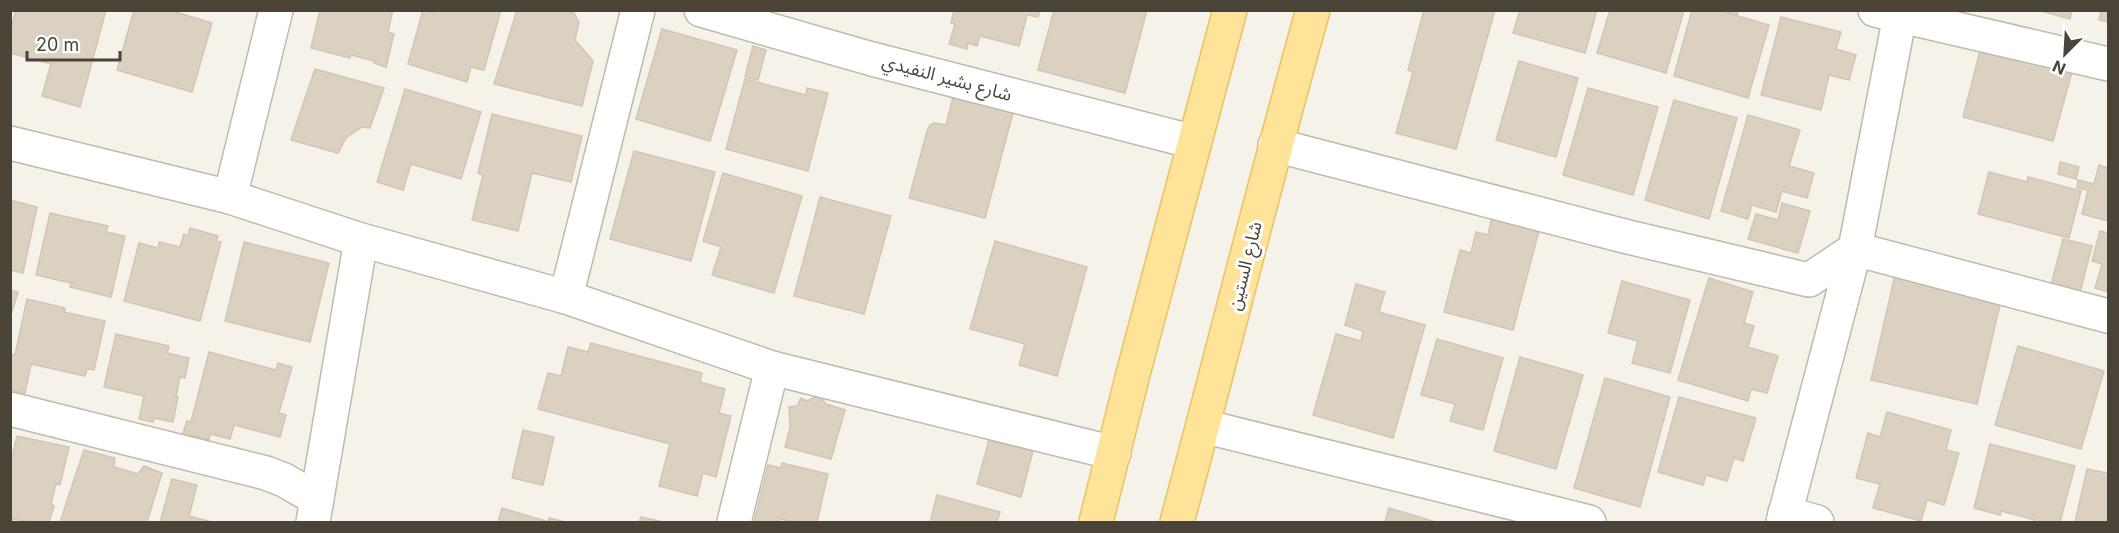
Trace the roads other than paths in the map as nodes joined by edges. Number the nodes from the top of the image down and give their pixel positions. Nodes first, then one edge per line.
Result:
1 (276, 10) edge
2 (639, 10) edge
3 (701, 10) edge
4 (1230, 10) edge
5 (1313, 10) edge
6 (1891, 12) edge
7 (2109, 64) edge
8 (1194, 142) junction
9 (10, 143) edge
10 (1275, 144) junction
11 (230, 197) junction
12 (361, 240) junction
13 (1855, 249) junction
14 (566, 297) junction
15 (2109, 316) edge
16 (772, 368) junction
17 (10, 409) edge
18 (1203, 426) junction
19 (1113, 453) junction
20 (315, 511) edge
21 (1784, 518) edge
22 (734, 522) edge
23 (1096, 522) edge
24 (1177, 522) edge
25 (1589, 522) edge
26 (1817, 522) edge

1 - 11 street
2 - 14 street
3 - 8 street, شارع بشير النفيدي
4 - 8 main road
5 - 10 main road, شارع الستين
6 - 7 street
6 - 13 street
8 - 19 main road
9 - 11 street
10 - 13 street
10 - 18 main road, شارع الستين
11 - 12 street
12 - 14 street
12 - 20 street
13 - 15 street
13 - 21 street
14 - 16 street
16 - 19 street
16 - 22 street
17 - 20 street
18 - 24 main road, شارع الستين
18 - 25 street
19 - 23 main road
21 - 26 street

